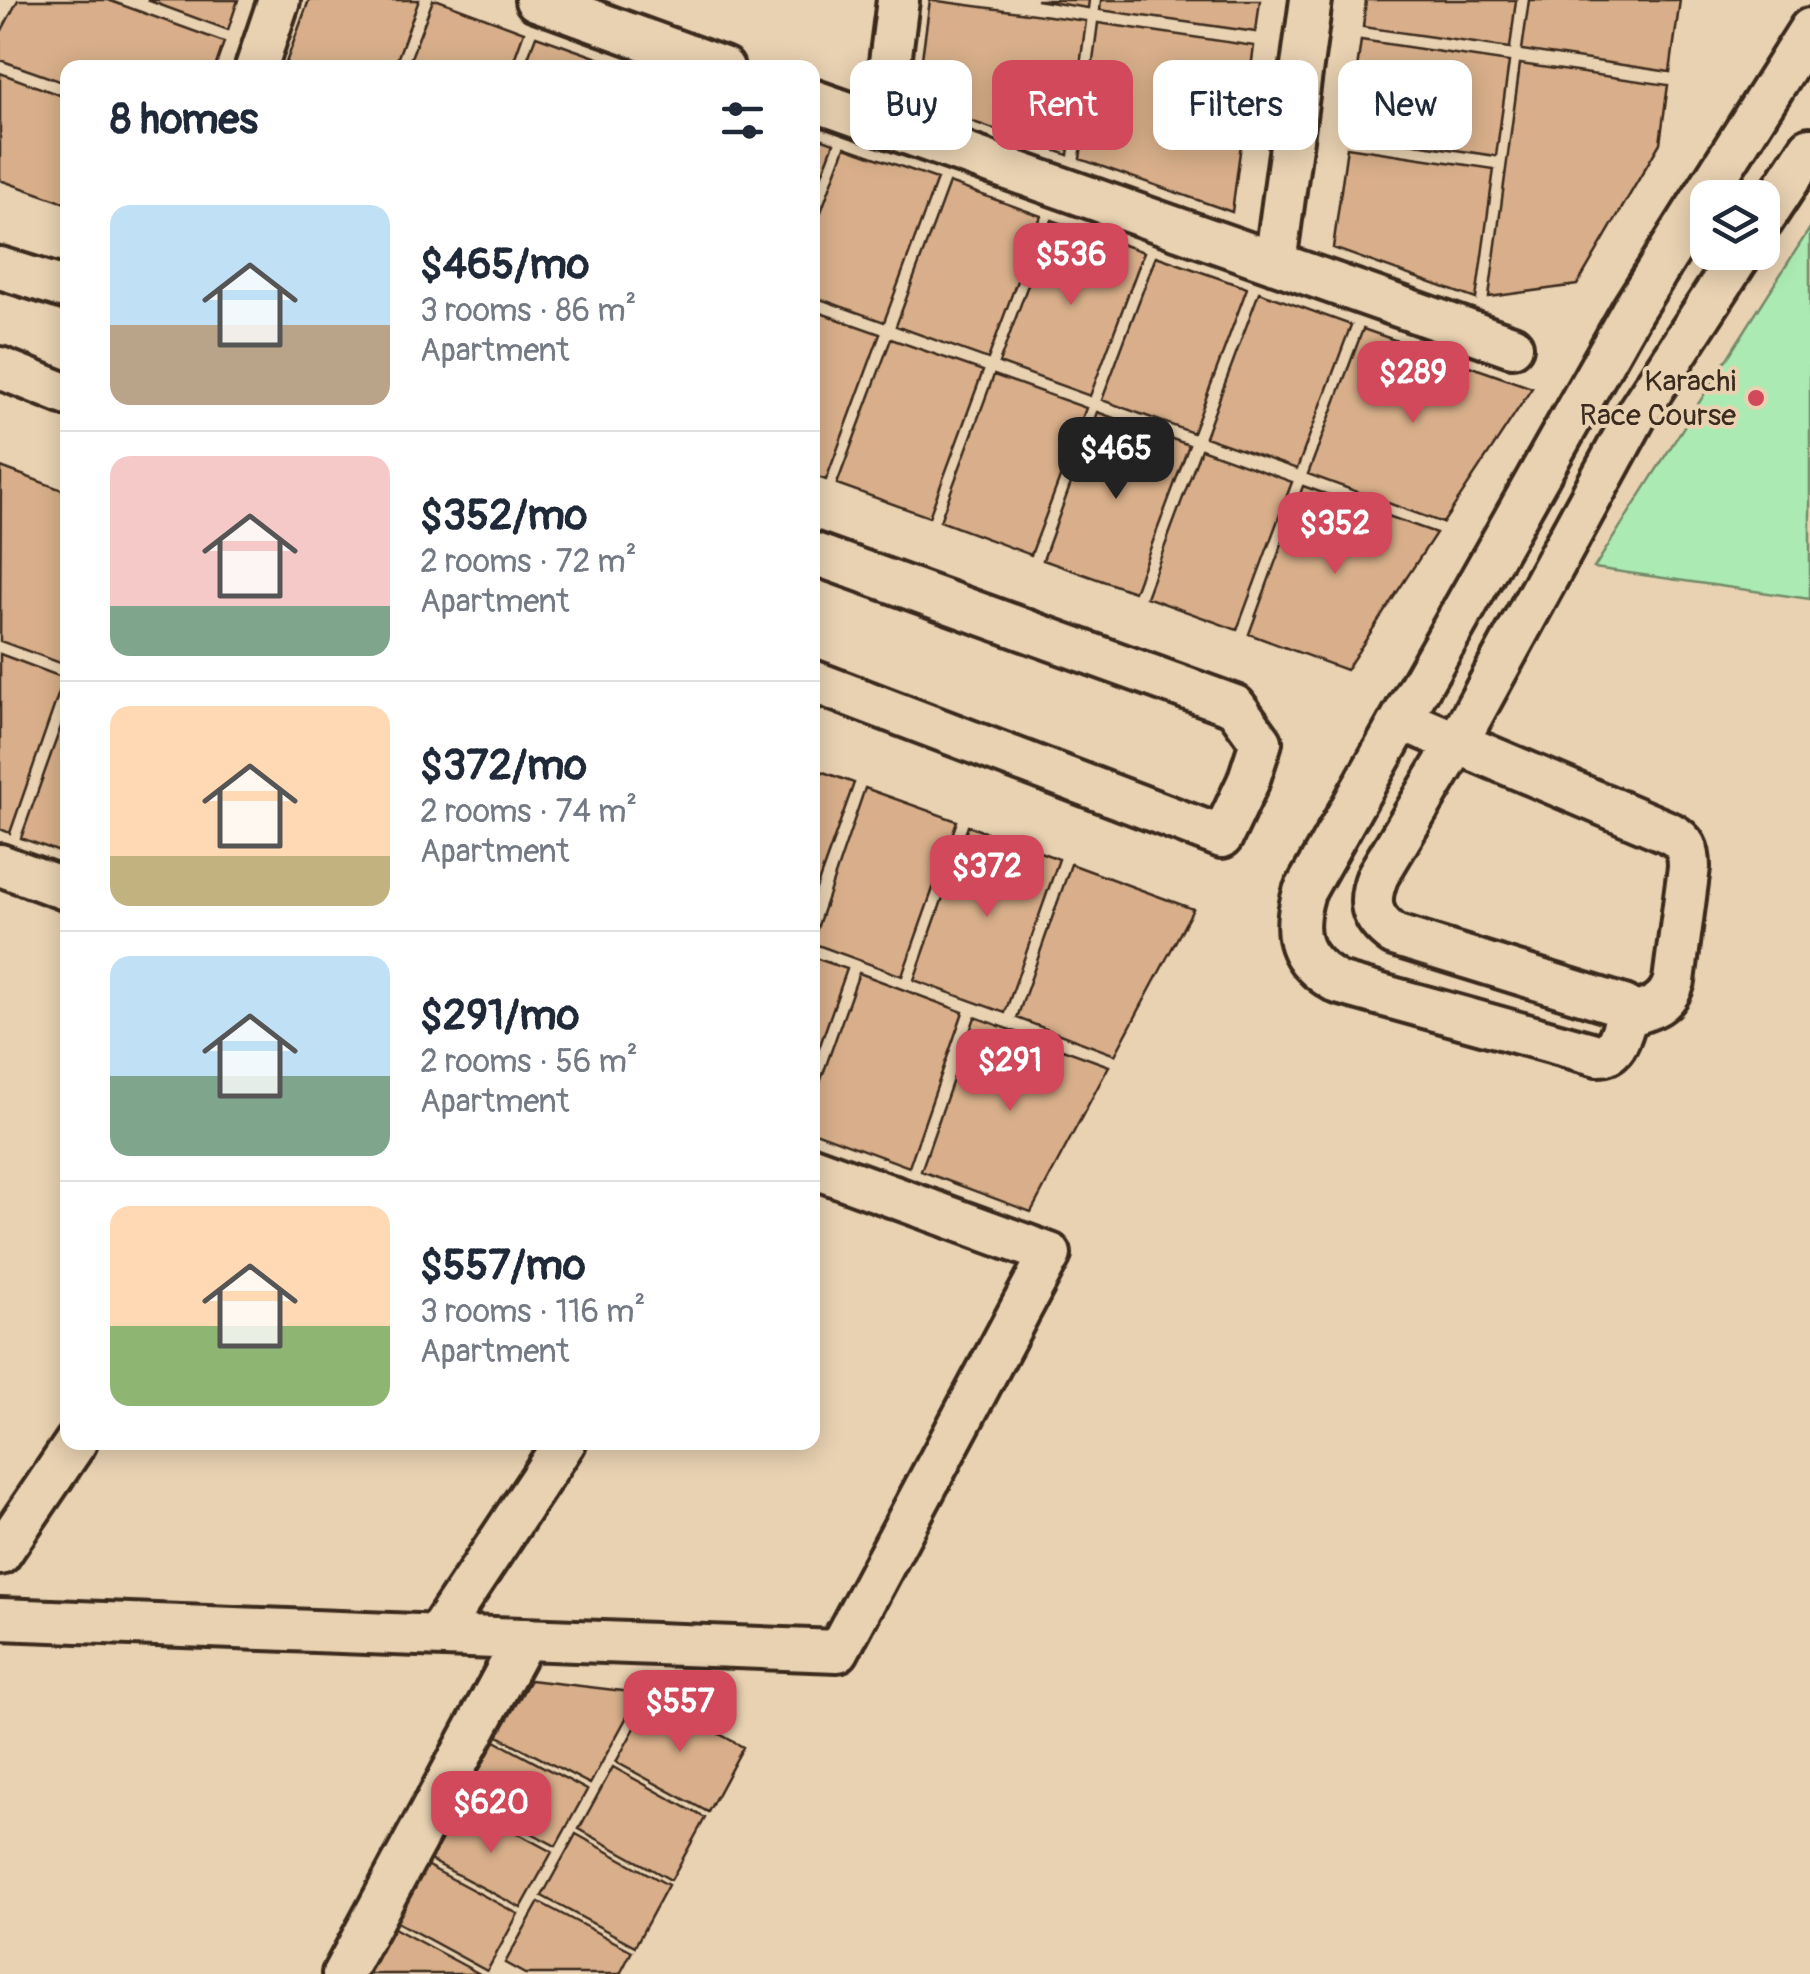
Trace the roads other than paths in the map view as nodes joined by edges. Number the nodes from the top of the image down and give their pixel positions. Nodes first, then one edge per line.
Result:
1 (279, 0) edge
2 (536, 0) edge
3 (898, 0) edge
4 (1311, 0) edge
5 (1810, 29) edge
6 (259, 60) edge
7 (701, 60) edge
8 (890, 60) edge
9 (820, 103) edge
10 (850, 114) edge
11 (1810, 148) edge
12 (953, 150) edge
13 (1780, 194) edge
14 (1276, 263) junction
15 (0, 268) edge
16 (1730, 270) edge
17 (60, 287) edge
18 (1512, 346) dead end
19 (0, 368) edge
20 (60, 392) edge
21 (820, 556) edge
22 (820, 684) edge
23 (1403, 720) junction
24 (1457, 743) junction
25 (0, 865) edge
26 (60, 887) edge
27 (1627, 1016) junction
28 (820, 1169) edge
29 (71, 1450) edge
30 (560, 1450) edge
31 (0, 1554) edge
32 (0, 1619) edge
33 (437, 1636) junction
34 (524, 1639) junction
35 (343, 1974) edge

1 - 6 street
2 - 7 street
3 - 8 street
4 - 14 street
5 - 23 street
9 - 10 street
11 - 13 street
12 - 14 street
14 - 18 street
15 - 17 street
16 - 24 street
19 - 20 street
21 - 22 street
23 - 24 street
23 - 27 street
24 - 27 street
24 - 27 street
25 - 26 street
28 - 34 street
29 - 31 street
30 - 33 street
32 - 33 street
33 - 34 street
34 - 35 street

